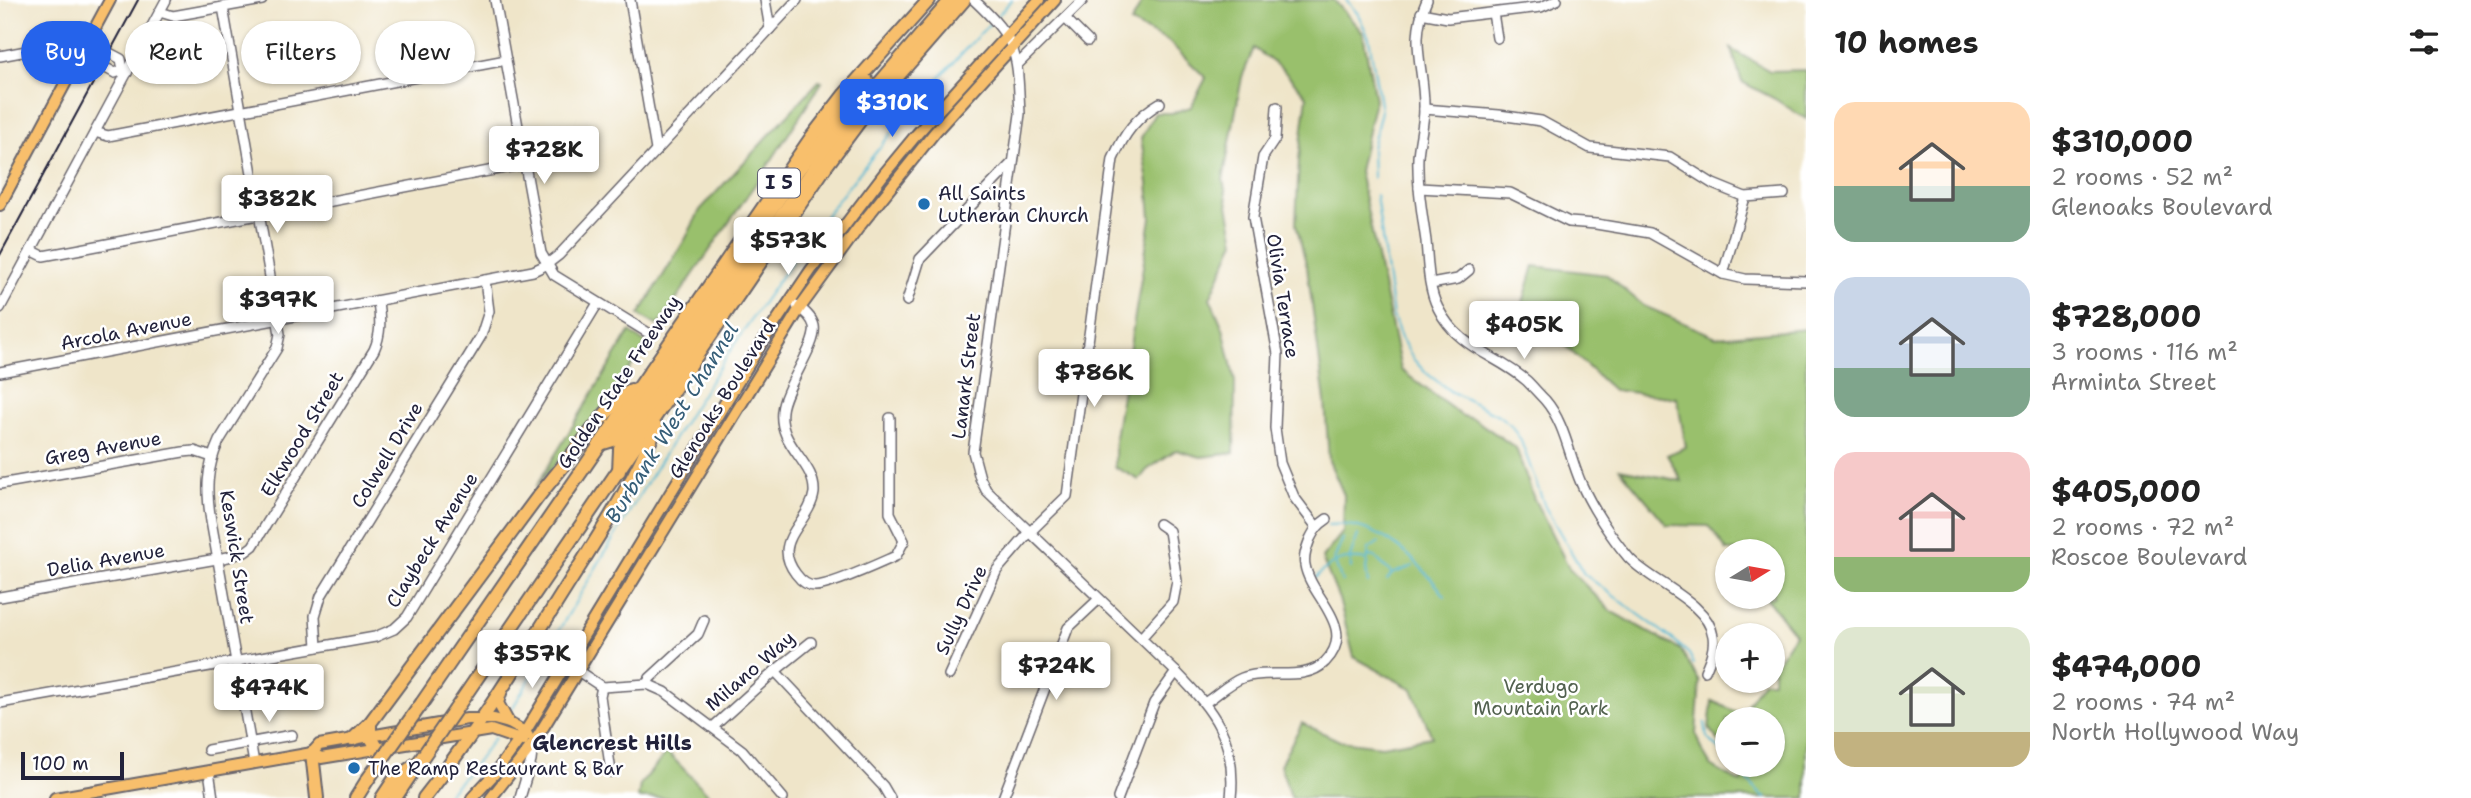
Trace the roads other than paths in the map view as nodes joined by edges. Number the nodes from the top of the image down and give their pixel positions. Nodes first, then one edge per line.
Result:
1 (110, 0) edge
2 (166, 0) edge
3 (262, 0) edge
4 (495, 0) edge
5 (630, 0) edge
6 (765, 0) edge
7 (797, 0) edge
8 (929, 0) edge
9 (941, 0) edge
10 (963, 0) edge
11 (1039, 0) edge
12 (1055, 0) edge
13 (1083, 0) edge
14 (1427, 0) edge
15 (1557, 0) edge
16 (223, 8) junction
17 (160, 12) junction
18 (1421, 13) junction
19 (1493, 13) junction
20 (1066, 19) junction
21 (101, 21) edge
22 (155, 21) edge
23 (770, 29) junction
24 (1004, 30) junction
25 (1497, 38) dead end
26 (1088, 41) dead end
27 (1013, 48) junction
28 (21, 52) edge
29 (111, 54) edge
30 (0, 56) edge
31 (506, 60) junction
32 (1018, 64) junction
33 (111, 71) edge
34 (125, 71) junction
35 (70, 84) edge
36 (1160, 103) dead end
37 (1277, 107) dead end
38 (1424, 109) junction
39 (240, 111) junction
40 (95, 132) junction
41 (656, 150) junction
42 (525, 164) junction
43 (1011, 164) junction
44 (1419, 188) junction
45 (1784, 194) dead end
46 (1745, 197) junction
47 (0, 205) edge
48 (259, 216) junction
49 (32, 250) junction
50 (546, 265) junction
51 (1469, 270) dead end
52 (1723, 274) junction
53 (485, 280) junction
54 (1806, 281) edge
55 (1431, 284) junction
56 (378, 301) junction
57 (790, 301) junction
58 (907, 301) dead end
59 (598, 303) junction
60 (0, 308) edge
61 (800, 308) junction
62 (277, 321) junction
63 (650, 334) dead end
64 (0, 372) edge
65 (645, 378) junction
66 (663, 407) junction
67 (890, 418) dead end
68 (600, 444) junction
69 (212, 457) junction
70 (619, 472) junction
71 (0, 484) edge
72 (1327, 519) dead end
73 (1159, 524) dead end
74 (1316, 526) junction
75 (1030, 533) junction
76 (643, 537) junction
77 (654, 544) junction
78 (218, 559) junction
79 (0, 597) edge
80 (1099, 599) junction
81 (704, 620) dead end
82 (1141, 638) junction
83 (811, 642) dead end
84 (317, 647) junction
85 (236, 661) junction
86 (566, 664) junction
87 (576, 671) junction
88 (775, 671) junction
89 (1705, 671) dead end
90 (1177, 672) junction
91 (950, 675) dead end
92 (647, 684) junction
93 (503, 686) junction
94 (602, 687) junction
95 (1206, 702) junction
96 (0, 703) edge
97 (482, 719) junction
98 (509, 723) junction
99 (713, 727) junction
100 (370, 730) junction
101 (491, 730) junction
102 (474, 733) junction
103 (292, 735) dead end
104 (522, 736) junction
105 (353, 739) joint
106 (250, 743) junction
107 (533, 744) junction
108 (378, 749) junction
109 (208, 750) dead end
110 (312, 753) junction
111 (254, 763) junction
112 (209, 771) junction
113 (497, 771) junction
114 (611, 772) dead end
115 (394, 792) edge
116 (109, 793) edge
117 (55, 798) edge
118 (214, 798) edge
119 (317, 798) edge
120 (356, 798) edge
121 (382, 798) edge
122 (424, 798) edge
123 (472, 798) edge
124 (491, 798) edge
125 (520, 798) edge
126 (783, 798) edge
127 (890, 798) edge
128 (1003, 798) edge
129 (1118, 798) edge
130 (1231, 798) edge

1 - 21 main road
2 - 17 street
3 - 16 street
4 - 31 street
5 - 41 street
6 - 23 street
7 - 23 street
8 - 65 highway, Golden State Freeway / I 5
9 - 68 highway
10 - 24 street, Lanark Street
10 - 66 highway, I 5
10 - 70 highway
11 - 24 main road, Glenoaks Boulevard
12 - 27 main road, Glenoaks Boulevard
13 - 20 street
14 - 18 street
15 - 19 street
16 - 17 street
16 - 39 street, Keswick Street
17 - 22 street
18 - 19 street
18 - 38 street
19 - 25 street
20 - 26 street
20 - 32 street
23 - 41 street
24 - 27 street, Lanark Street
24 - 57 main road, Glenoaks Boulevard
27 - 32 street, Lanark Street
27 - 61 main road, Glenoaks Boulevard
28 - 30 street
29 - 34 street
31 - 39 street
31 - 42 street
32 - 43 street, Lanark Street
33 - 34 street
34 - 40 street
35 - 47 main road
36 - 75 street, Sully Drive
37 - 74 street, Olivia Terrace
38 - 44 street
38 - 46 street
39 - 40 street
39 - 48 street, Keswick Street
40 - 49 street
41 - 50 street
42 - 48 street
42 - 50 street
43 - 58 street
43 - 75 street, Lanark Street
44 - 52 street
44 - 55 street
45 - 46 street
46 - 52 street
48 - 49 street
48 - 62 street, Keswick Street
49 - 60 street
50 - 53 street, Arcola Avenue
50 - 59 street
51 - 55 street
52 - 54 street
53 - 56 street, Arcola Avenue
53 - 84 street, Colwell Drive
55 - 89 street
56 - 62 street, Arcola Avenue
56 - 78 street, Elkwood Street
57 - 61 street
57 - 76 main road, Glenoaks Boulevard
59 - 63 street
59 - 84 street, Claybeck Avenue
61 - 67 street
61 - 77 main road, Glenoaks Boulevard
62 - 64 street, Arcola Avenue
62 - 69 street, Keswick Street
65 - 68 highway, Golden State Freeway / I 5
65 - 100 highway
66 - 70 highway, I 5
66 - 93 highway
68 - 120 highway, Golden State Freeway / I 5, bridge
69 - 71 street, Greg Avenue
69 - 78 street, Keswick Street
70 - 115 highway, I 5, bridge
72 - 74 street
73 - 82 street
74 - 95 street
75 - 80 street, Lanark Street
75 - 91 street, Sully Drive
76 - 77 main road
76 - 86 main road, Glenoaks Boulevard
77 - 87 main road, Glenoaks Boulevard
78 - 79 street, Delia Avenue
78 - 85 street, Keswick Street
80 - 82 street, Lanark Street
80 - 128 street
81 - 92 street
82 - 90 street, Lanark Street
83 - 88 street, Milano Way
84 - 85 street, Claybeck Avenue
85 - 96 street, Claybeck Avenue
85 - 106 street, Keswick Street
86 - 87 street
86 - 104 main road, Glenoaks Boulevard
87 - 94 street
87 - 107 main road, Glenoaks Boulevard
88 - 99 street, Milano Way
88 - 127 street
90 - 95 street, Lanark Street
90 - 129 street
92 - 94 street
92 - 99 street
93 - 97 highway
93 - 98 main road
94 - 114 street
95 - 130 street, Lanark Street
97 - 98 main road
97 - 100 main road
97 - 102 highway
98 - 104 main road
99 - 126 street
100 - 105 highway
100 - 108 highway
101 - 102 main road
101 - 104 main road
101 - 113 main road
102 - 108 main road
102 - 122 highway
103 - 106 street
104 - 107 main road
104 - 113 main road, Glenoaks Boulevard
105 - 110 main road
106 - 109 street
106 - 111 street, Keswick Street
107 - 124 main road, Glenoaks Boulevard
107 - 125 street
108 - 110 main road
110 - 111 main road
110 - 119 highway
111 - 112 main road
112 - 116 main road
112 - 118 street
113 - 123 main road, Glenoaks Boulevard
115 - 121 highway
116 - 117 main road

